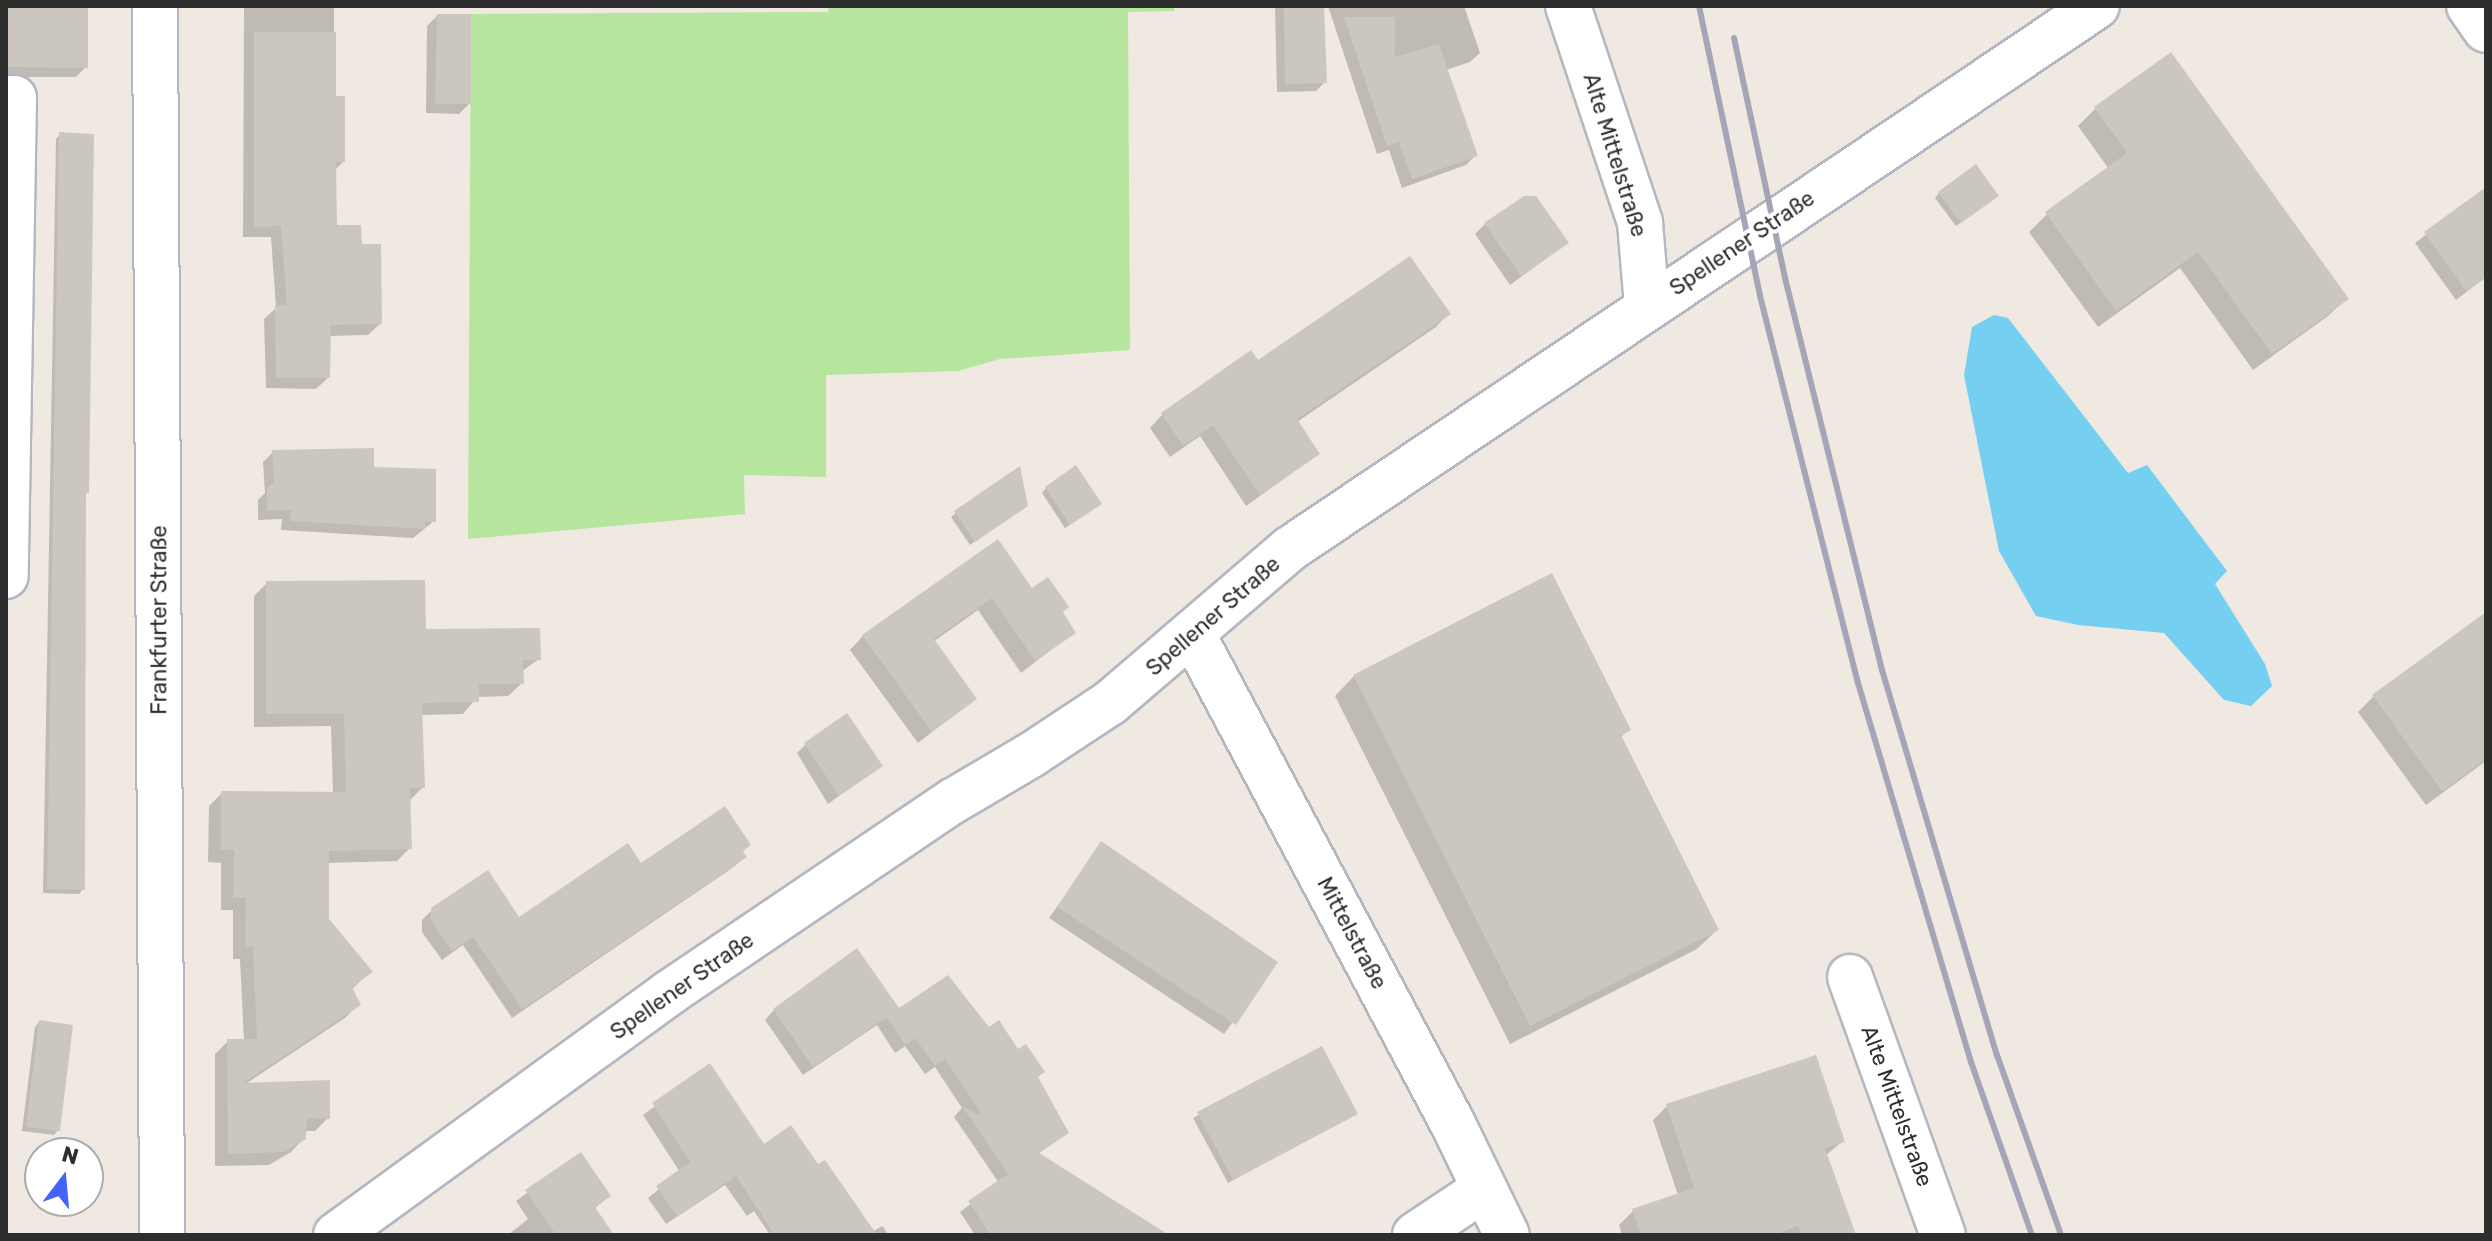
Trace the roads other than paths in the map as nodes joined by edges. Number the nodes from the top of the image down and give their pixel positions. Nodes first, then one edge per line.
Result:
1 (155, 6) edge
2 (1568, 6) edge
3 (2097, 6) edge
4 (2469, 6) edge
5 (2486, 30) edge
6 (6, 98) edge
7 (1647, 307) junction
8 (6, 576) edge
9 (1192, 633) junction
10 (1850, 977) dead end
11 (1484, 1189) junction
12 (162, 1235) edge
13 (336, 1235) edge
14 (1415, 1235) edge
15 (1507, 1235) edge
16 (1943, 1235) edge

1 - 12 street, Frankfurter Straße
2 - 7 street, Alte Mittelstraße
3 - 7 street, Spellener Straße
4 - 5 street
6 - 8 street
7 - 9 street, Spellener Straße
9 - 11 street, Mittelstraße
9 - 13 street, Spellener Straße
10 - 16 street, Alte Mittelstraße
11 - 14 street
11 - 15 street, Mittelstraße

